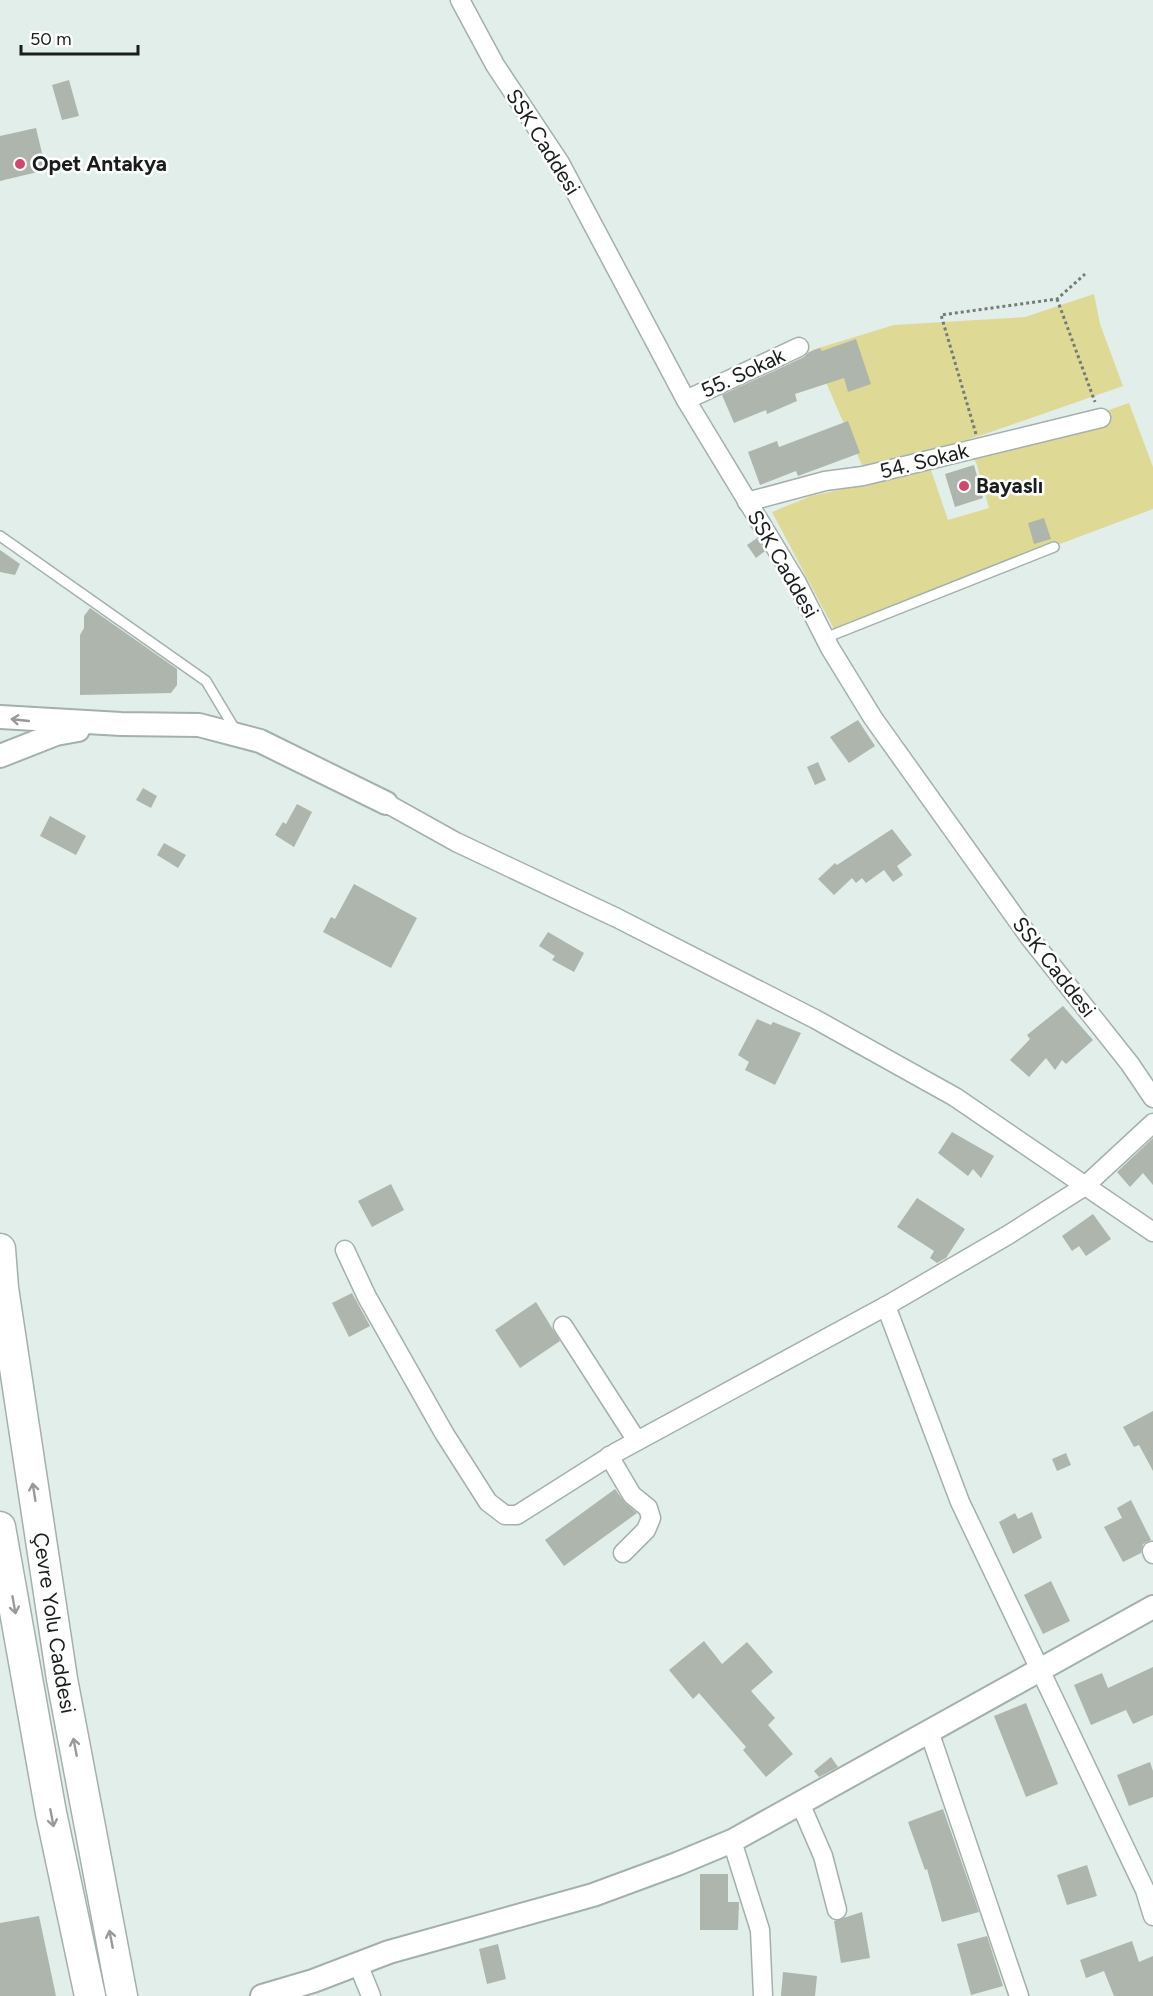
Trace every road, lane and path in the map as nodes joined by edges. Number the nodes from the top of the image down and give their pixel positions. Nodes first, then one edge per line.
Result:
1 (460, 0) edge
2 (1085, 274) dead end
3 (1057, 299) junction
4 (799, 347) dead end
5 (686, 400) junction
6 (1101, 418) joint
7 (980, 447) junction
8 (747, 502) junction
9 (0, 536) edge
10 (1054, 547) dead end
11 (825, 638) junction
12 (0, 717) edge
13 (121, 724) junction
14 (239, 735) junction
15 (0, 756) edge
16 (386, 803) joint
17 (1153, 1098) edge
18 (1153, 1123) edge
19 (1084, 1186) junction
20 (1153, 1232) edge
21 (0, 1249) edge
22 (345, 1250) dead end
23 (886, 1306) junction
24 (563, 1326) dead end
25 (637, 1441) junction
26 (609, 1456) junction
27 (0, 1527) edge
28 (623, 1553) dead end
29 (1153, 1607) edge
30 (1042, 1668) junction
31 (928, 1731) junction
32 (800, 1803) junction
33 (732, 1841) junction
34 (837, 1910) dead end
35 (1153, 1916) edge
36 (358, 1964) junction
37 (90, 1996) edge
38 (122, 1996) edge
39 (262, 1996) edge
40 (371, 1996) edge
41 (763, 1996) edge
42 (1019, 1996) edge

1 - 5 street, SSK Caddesi
2 - 3 path
3 - 6 path
3 - 7 path
4 - 5 street, 55. Sokak
5 - 8 street, SSK Caddesi
6 - 7 street, 54. Sokak
7 - 8 street, 54. Sokak
8 - 11 street, SSK Caddesi
9 - 14 lane
10 - 11 lane
11 - 17 street, SSK Caddesi
13 -> 12 street
13 - 14 street
13 - 15 street
14 - 16 street
16 - 19 street
18 - 19 street
19 - 20 street
19 - 23 street
38 -> 21 highway, Çevre Yolu Caddesi
22 - 26 street
23 - 25 street
23 - 30 street
24 - 25 street
25 - 26 street
26 - 28 street
27 -> 37 highway, Çevre Yolu Caddesi
29 - 30 street
30 - 31 street
30 - 35 street
31 - 32 street
31 - 42 street
32 - 33 street
32 - 34 street
33 - 36 street
33 - 41 street
36 - 39 street
36 - 40 street

